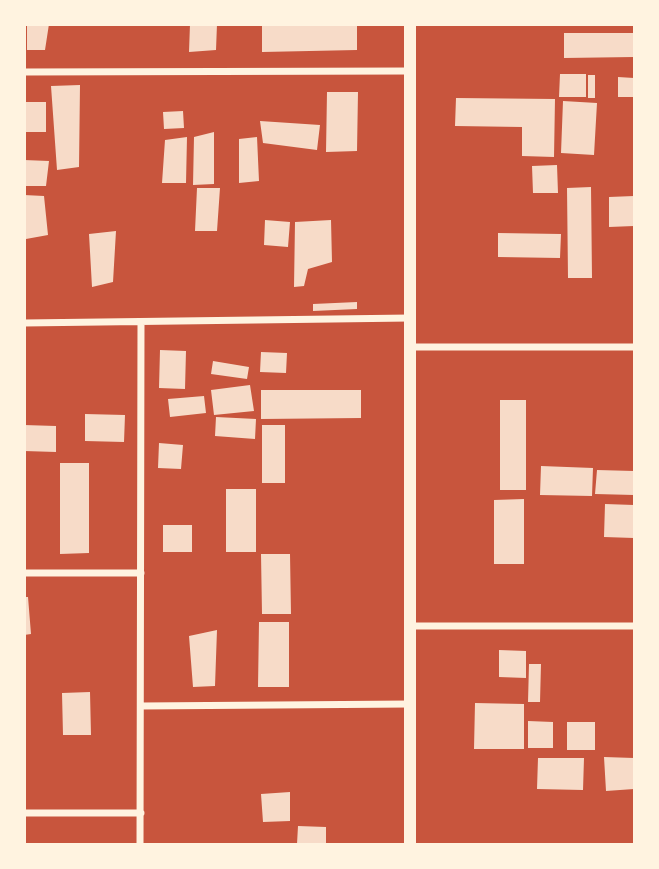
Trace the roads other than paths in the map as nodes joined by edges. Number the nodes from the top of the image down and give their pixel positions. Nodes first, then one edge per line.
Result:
1 (410, 24) edge
2 (410, 71) junction
3 (24, 72) edge
4 (410, 318) junction
5 (141, 321) junction
6 (24, 323) edge
7 (410, 347) junction
8 (635, 347) edge
9 (24, 573) edge
10 (141, 573) junction
11 (410, 626) junction
12 (635, 626) edge
13 (410, 704) junction
14 (141, 706) junction
15 (24, 813) edge
16 (141, 813) junction
17 (141, 845) edge
18 (410, 845) edge

1 - 2 street
2 - 3 street
2 - 4 street
4 - 5 street
4 - 7 street
5 - 6 street
5 - 10 street
7 - 8 street
7 - 11 street
9 - 10 street
10 - 14 street
11 - 12 street
11 - 13 street
13 - 14 street
13 - 18 street
14 - 16 street
15 - 16 street
16 - 17 street

